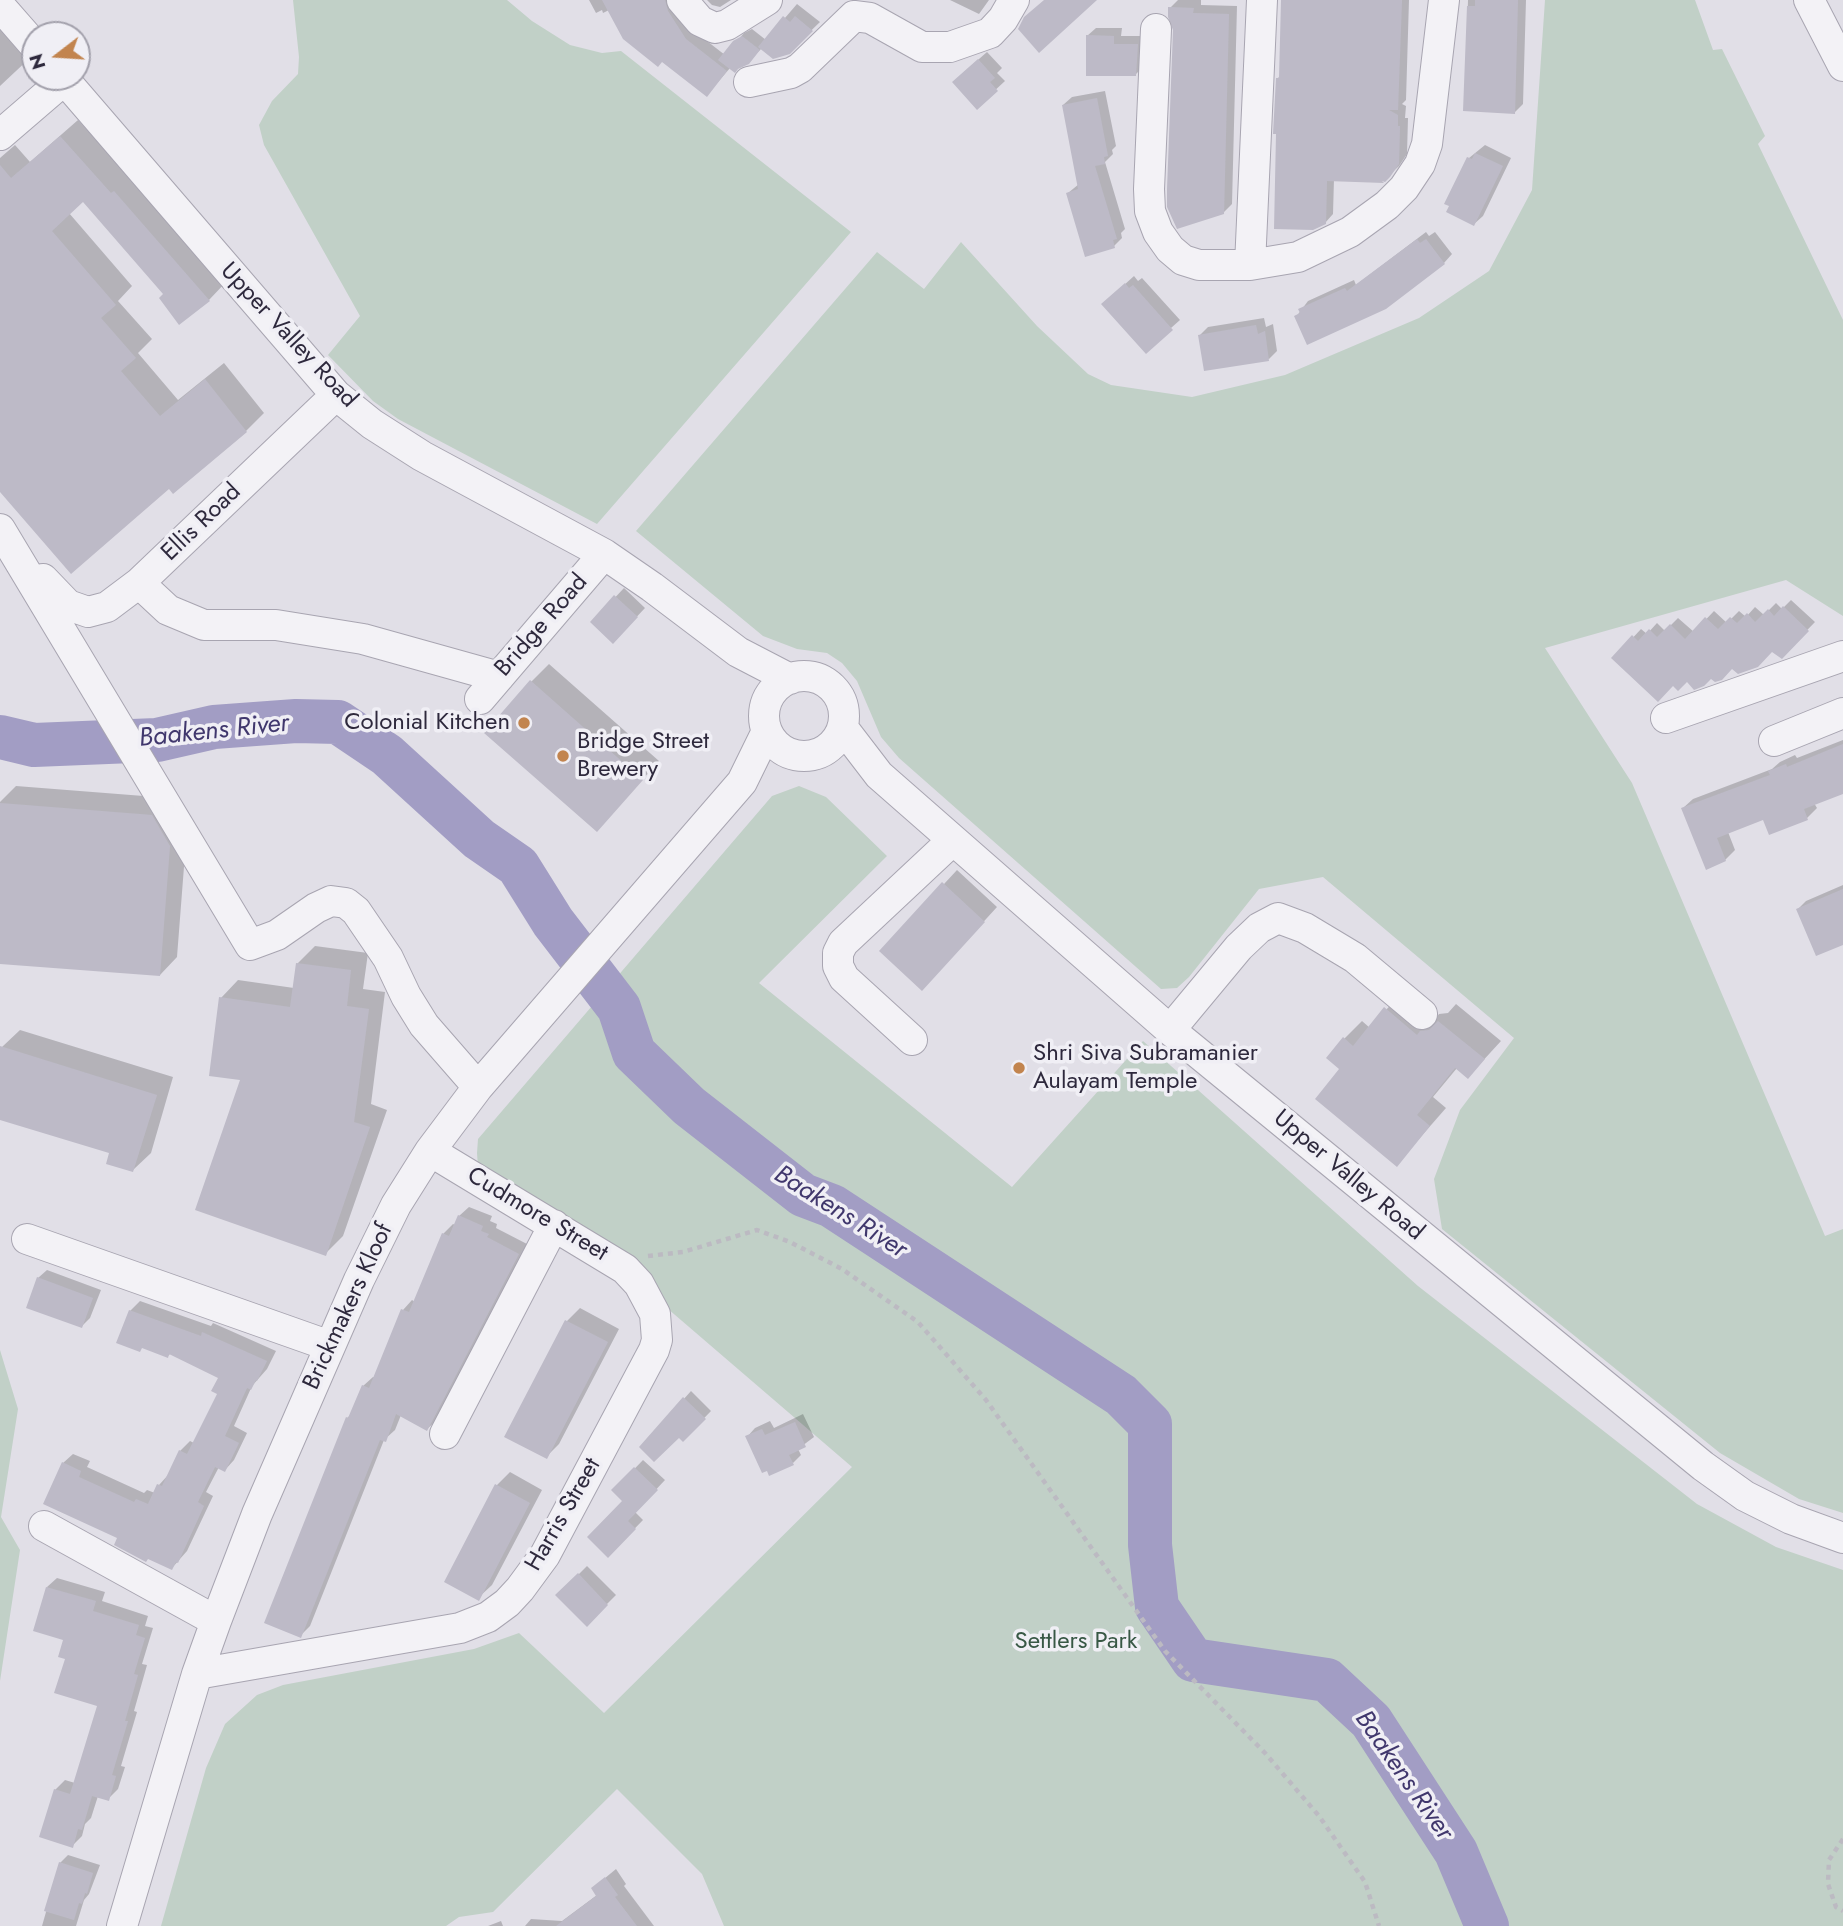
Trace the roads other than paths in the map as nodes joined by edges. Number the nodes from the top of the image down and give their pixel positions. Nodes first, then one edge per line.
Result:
1 (682, 0) edge
2 (767, 0) edge
3 (1014, 0) edge
4 (1262, 0) edge
5 (1444, 0) edge
6 (1809, 0) edge
7 (0, 6) edge
8 (1156, 29) dead end
9 (21, 30) edge
10 (1843, 66) edge
11 (749, 82) dead end
12 (49, 91) edge
13 (74, 91) edge
14 (0, 135) edge
15 (1250, 265) junction
16 (336, 395) junction
17 (0, 529) edge
18 (604, 554) junction
19 (139, 583) junction
20 (738, 652) junction
21 (1843, 656) edge
22 (790, 679) junction
23 (768, 700) junction
24 (1843, 713) edge
25 (1666, 718) dead end
26 (767, 731) junction
27 (835, 738) junction
28 (1774, 741) dead end
29 (793, 755) junction
30 (742, 782) junction
31 (953, 839) junction
32 (1422, 1014) dead end
33 (1170, 1030) junction
34 (912, 1040) dead end
35 (478, 1087) junction
36 (430, 1151) junction
37 (554, 1225) junction
38 (27, 1239) dead end
39 (639, 1284) joint
40 (330, 1346) junction
41 (445, 1434) dead end
42 (44, 1526) dead end
43 (1843, 1538) edge
44 (216, 1621) junction
45 (197, 1674) junction
46 (122, 1926) edge

1 - 2 street
3 - 11 street
4 - 15 street
5 - 15 street
6 - 10 street
7 - 9 street
8 - 15 street
12 - 14 street
13 - 16 street, Upper Valley Road
16 - 18 street, Upper Valley Road
16 - 19 street, Ellis Road
17 - 19 street, Ellis Road
17 - 35 street
18 - 19 street, Bridge Road
18 - 20 street, Upper Valley Road
20 - 22 street, Upper Valley Road
20 - 23 street, Upper Valley Road
21 - 25 street
22 - 23 street
22 - 27 street
23 - 26 street
24 - 28 street
26 - 29 street
26 - 30 street, Brickmakers Kloof
27 - 29 street
27 - 31 street, Upper Valley Road
29 - 30 street, Brickmakers Kloof
30 - 35 street, Brickmakers Kloof
31 - 33 street, Upper Valley Road
31 - 34 street
32 - 33 street
33 - 43 street, Upper Valley Road
35 - 36 street, Brickmakers Kloof
36 - 37 street, Cudmore Street
36 - 40 street, Brickmakers Kloof
37 - 39 street, Cudmore Street
37 - 41 street
38 - 40 street
39 - 45 street, Harris Street
40 - 44 street, Brickmakers Kloof
42 - 44 street
44 - 45 street, Brickmakers Kloof
45 - 46 street, Brickmakers Kloof

